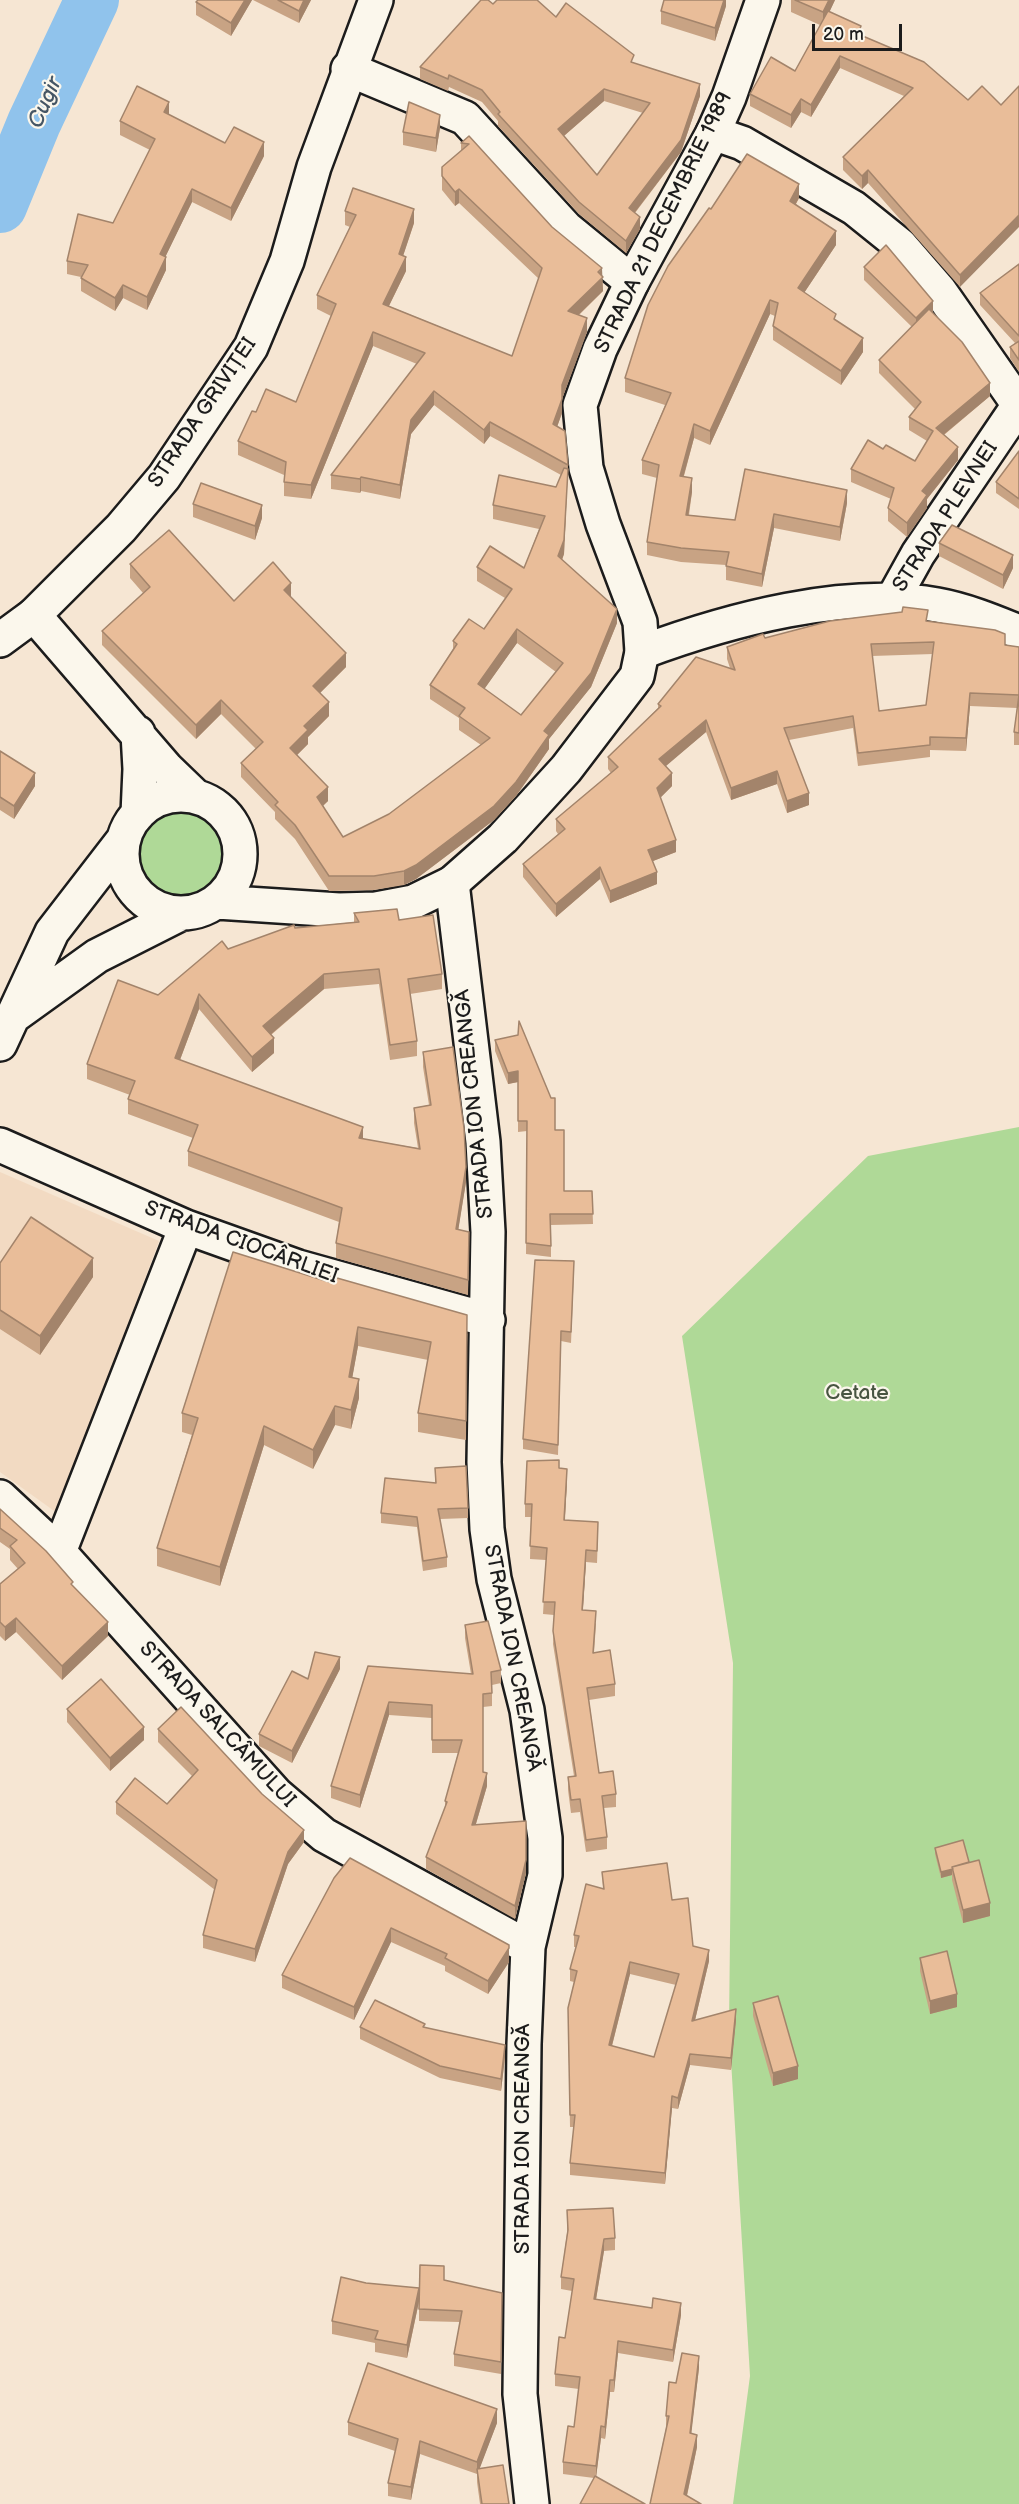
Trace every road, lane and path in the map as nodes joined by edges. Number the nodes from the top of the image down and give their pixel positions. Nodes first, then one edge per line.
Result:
1 (376, 0) edge
2 (763, 0) edge
3 (348, 69) junction
4 (713, 133) junction
5 (632, 282) junction
6 (1019, 405) edge
7 (893, 599) junction
8 (34, 615) junction
9 (1019, 632) edge
10 (0, 640) edge
11 (642, 652) junction
12 (138, 733) junction
13 (195, 796) junction
14 (131, 827) junction
15 (452, 883) junction
16 (217, 902) junction
17 (180, 914) junction
18 (5, 1031) edge
19 (0, 1145) edge
20 (186, 1227) junction
21 (488, 1320) junction
22 (0, 1497) edge
23 (59, 1552) junction
24 (528, 1947) junction
25 (532, 2504) edge

1 - 3 street, STRADA GRIVIȚEI
2 - 4 street, STRADA 21 DECEMBRIE 1989
3 - 5 street
3 - 8 street, STRADA GRIVIȚEI
4 - 5 street, STRADA 21 DECEMBRIE 1989
4 - 6 street
5 - 11 street, STRADA 21 DECEMBRIE 1989
6 - 7 street, STRADA PLEVNEI
7 - 9 street
7 - 11 street
8 - 10 street, STRADA GRIVIȚEI
8 - 12 street
11 - 15 street, STRADA 21 DECEMBRIE 1989
12 - 13 street
12 - 14 street
13 - 14 street
13 - 16 street
14 - 17 street
14 - 18 street
15 - 16 street, STRADA 21 DECEMBRIE 1989
15 - 21 street, STRADA ION CREANGĂ
16 - 17 street
17 - 18 street
19 - 20 street, STRADA CIOCÂRLIEI
20 - 21 street, STRADA CIOCÂRLIEI
20 - 23 street
21 - 24 street, STRADA ION CREANGĂ
22 - 23 street, STRADA SALCÂMULUI
23 - 24 street, STRADA SALCÂMULUI
24 - 25 street, STRADA ION CREANGĂ

